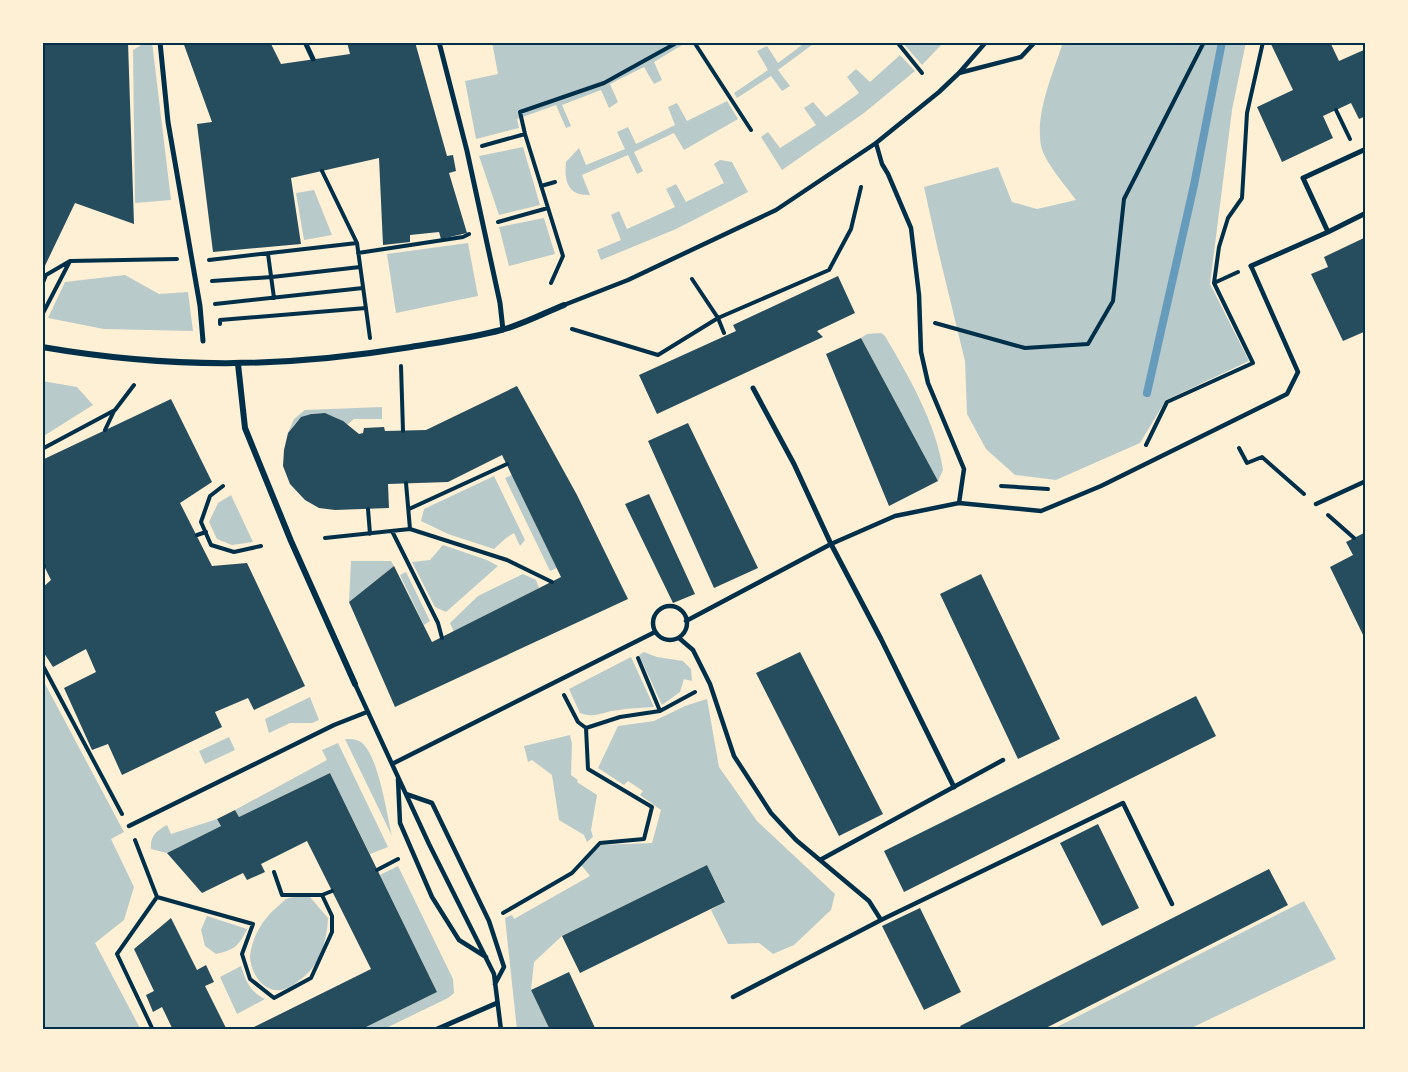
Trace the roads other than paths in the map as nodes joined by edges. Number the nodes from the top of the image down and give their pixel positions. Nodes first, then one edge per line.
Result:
1 (160, 42) edge
2 (305, 42) edge
3 (438, 42) edge
4 (986, 42) edge
5 (1035, 42) edge
6 (313, 59) dead end
7 (959, 73) junction
8 (876, 143) junction
9 (1366, 149) edge
10 (1366, 213) edge
11 (1328, 232) junction
12 (1251, 266) joint
13 (564, 305) joint
14 (503, 330) junction
15 (203, 340) dead end
16 (42, 347) edge
17 (238, 364) junction
18 (753, 388) dead end
19 (1366, 481) edge
20 (959, 503) junction
21 (1316, 504) road end
22 (831, 544) junction
23 (686, 621) junction
24 (655, 632) junction
25 (679, 638) junction
26 (355, 684) joint
27 (367, 712) junction
28 (1003, 760) dead end
29 (392, 764) junction
30 (398, 775) junction
31 (954, 787) junction
32 (406, 794) junction
33 (129, 826) road end
34 (820, 860) junction
35 (1172, 904) dead end
36 (881, 920) junction
37 (486, 957) junction
38 (495, 984) junction
39 (733, 997) dead end
40 (497, 1003) junction
41 (435, 1030) edge
42 (501, 1030) edge

1 - 15 street
2 - 6 street
3 - 14 street
4 - 7 lane
5 - 7 lane
7 - 8 lane
8 - 13 lane
8 - 20 lane
9 - 11 street
10 - 11 street
11 - 12 street
12 - 20 lane
13 - 14 street
14 - 17 street
16 - 17 street
17 - 26 street
18 - 22 street
19 - 21 lane
20 - 22 lane
22 - 23 lane
22 - 31 street
23 - 24 lane
23 - 25 lane
24 - 25 lane
24 - 29 lane
25 - 34 lane
26 - 27 lane
27 - 29 lane
27 - 33 lane
28 - 31 lane
29 - 30 lane
30 - 32 lane
30 - 37 lane
31 - 34 lane
32 - 37 lane
32 - 38 lane
34 - 36 lane
35 - 36 lane
36 - 39 lane
37 - 38 lane
38 - 40 lane
40 - 41 street
40 - 42 lane

